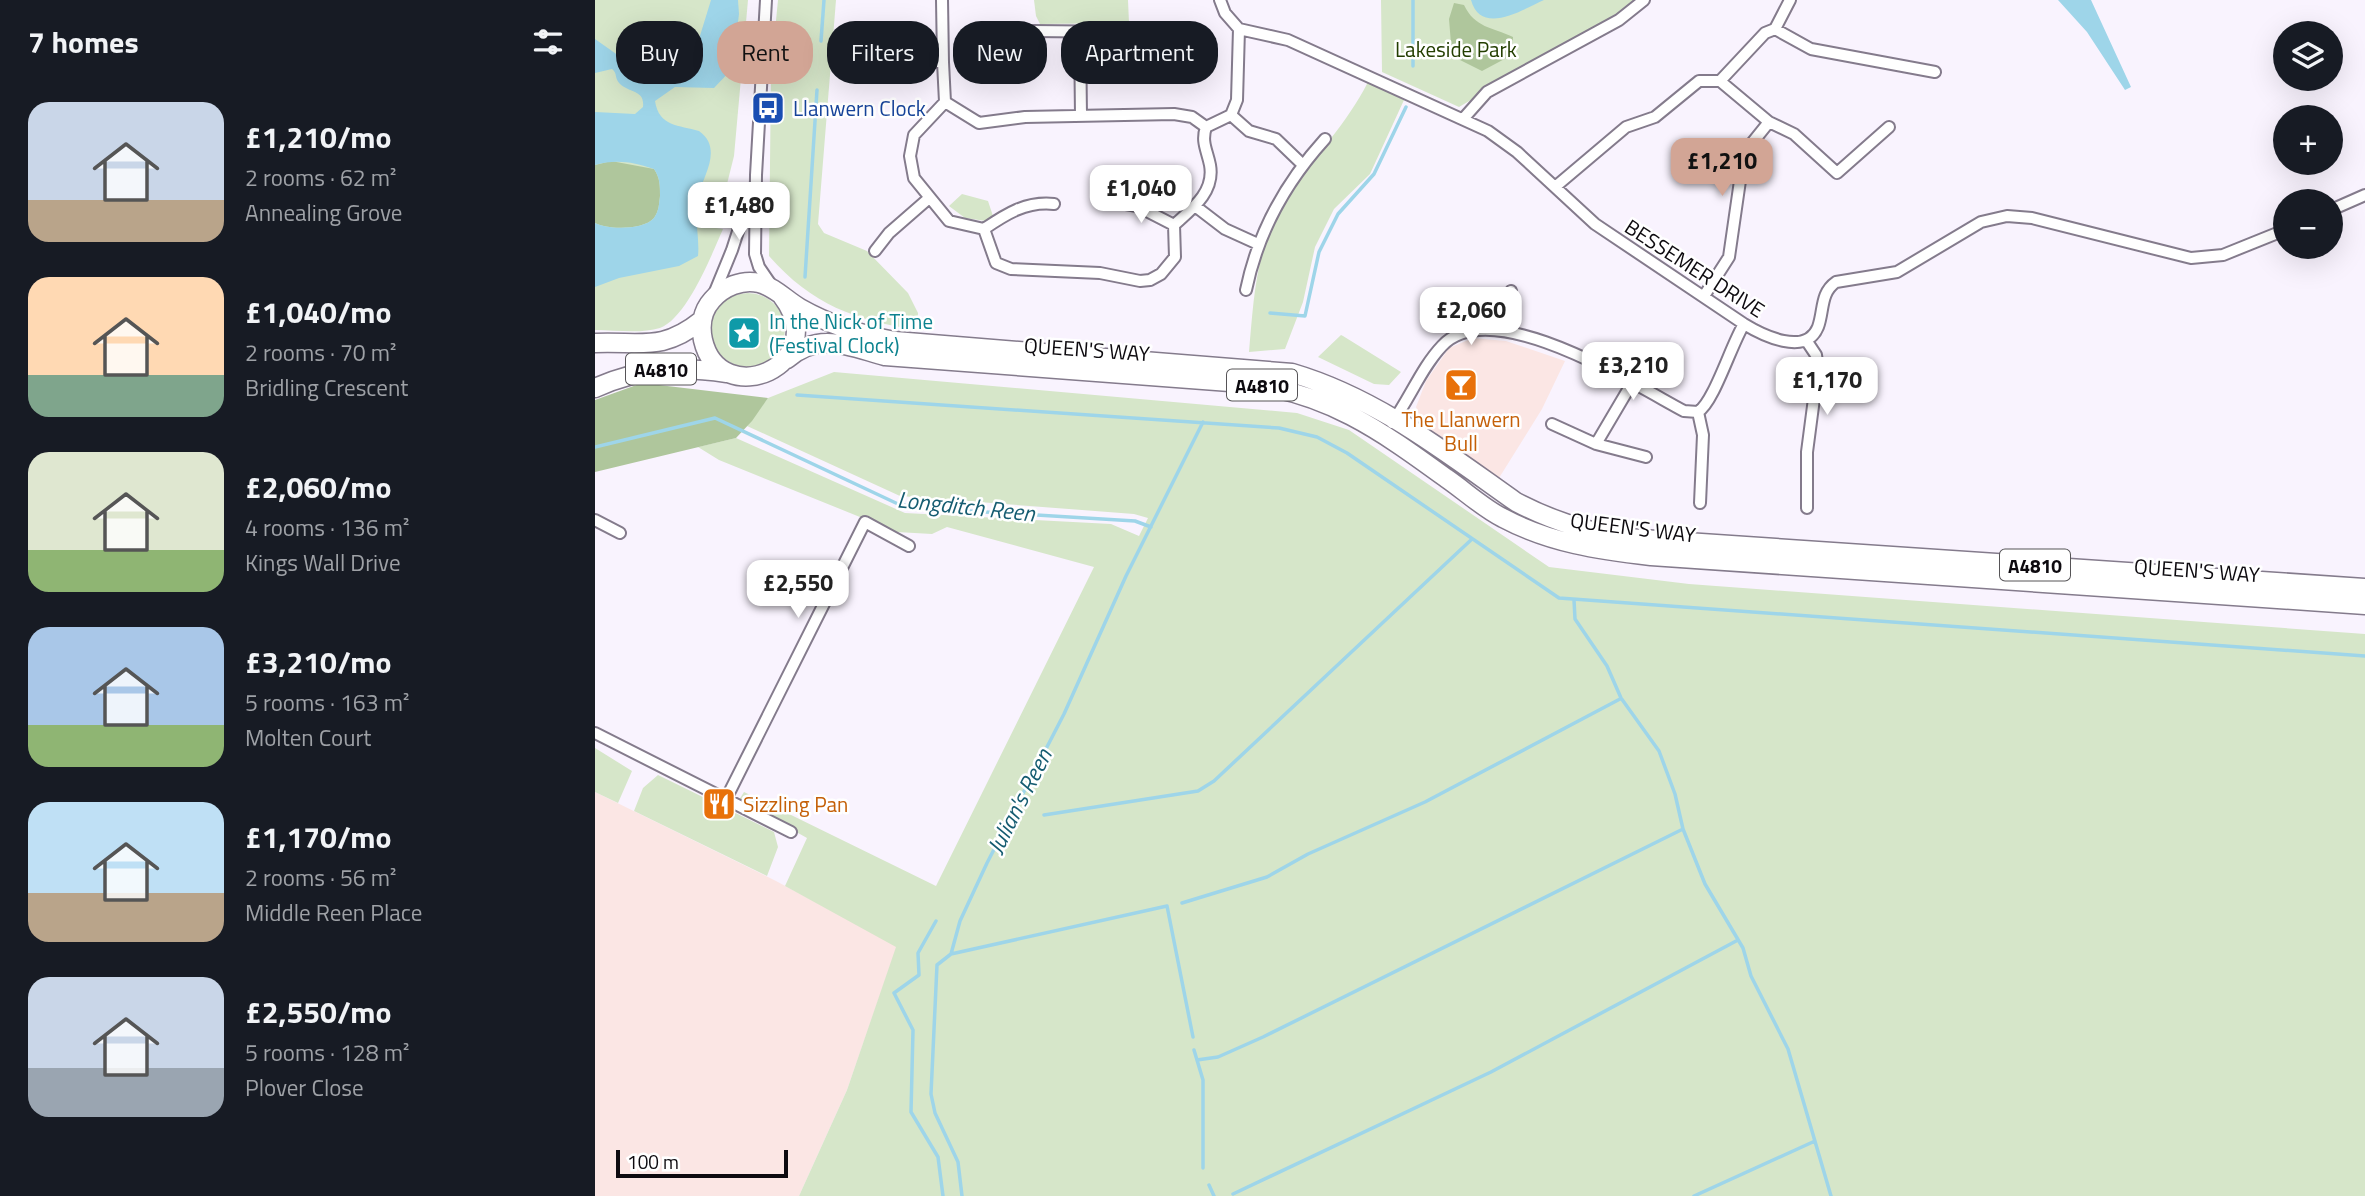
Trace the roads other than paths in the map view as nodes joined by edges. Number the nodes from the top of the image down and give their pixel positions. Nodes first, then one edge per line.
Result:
1 (766, 0) edge
2 (942, 0) edge
3 (1220, 0) edge
4 (1644, 0) edge
5 (1790, 0) edge
6 (1775, 29) junction
7 (1239, 30) junction
8 (939, 62) edge
9 (943, 62) junction
10 (1935, 72) dead end
11 (1720, 81) junction
12 (1081, 84) edge
13 (946, 102) junction
14 (1081, 116) junction
15 (1231, 116) junction
16 (1463, 119) junction
17 (1769, 122) junction
18 (1206, 127) junction
19 (1889, 127) dead end
20 (1325, 139) dead end
21 (1302, 164) junction
22 (755, 175) junction
23 (1555, 187) junction
24 (2365, 195) edge
25 (928, 198) junction
26 (1115, 202) dead end
27 (1054, 204) dead end
28 (2343, 205) edge
29 (1195, 206) junction
30 (1174, 225) junction
31 (984, 229) junction
32 (2273, 235) edge
33 (1258, 244) junction
34 (875, 251) dead end
35 (1246, 290) dead end
36 (1511, 290) dead end
37 (779, 293) junction
38 (1704, 296) junction
39 (710, 302) junction
40 (702, 320) junction
41 (1744, 324) junction
42 (1487, 329) junction
43 (1806, 340) junction
44 (595, 343) edge
45 (779, 366) junction
46 (730, 373) junction
47 (1632, 383) junction
48 (595, 388) edge
49 (1698, 412) junction
50 (1396, 418) junction
51 (1552, 424) dead end
52 (1385, 433) junction
53 (1596, 444) junction
54 (1646, 457) dead end
55 (1700, 503) dead end
56 (1807, 509) dead end
57 (595, 520) edge
58 (620, 533) dead end
59 (909, 546) dead end
60 (2365, 588) edge
61 (2365, 605) edge
62 (595, 733) edge
63 (726, 799) junction
64 (791, 832) dead end

1 - 22 street
2 - 9 street
3 - 7 street
4 - 16 street
5 - 6 street
6 - 10 street
6 - 11 street
7 - 15 street
7 - 16 street, BESSEMER DRIVE
8 - 9 street
9 - 13 street
11 - 17 street
11 - 23 street
12 - 14 street
13 - 14 street
13 - 25 street
14 - 18 street
15 - 18 street
15 - 21 street
16 - 23 street, BESSEMER DRIVE
17 - 19 street
17 - 38 street
18 - 29 street
20 - 21 street
21 - 33 street
22 - 37 street
22 - 39 street
23 - 38 street, BESSEMER DRIVE
24 - 28 street
25 - 31 street
25 - 34 street
26 - 30 street
27 - 31 street
29 - 30 street
29 - 33 street
30 - 31 street
32 - 43 street
33 - 35 street
36 - 42 street
37 - 39 main road, QUEEN'S WAY
37 - 45 main road
37 - 50 main road, QUEEN'S WAY / A4810
38 - 41 street, BESSEMER DRIVE
39 - 40 main road
40 - 44 main road, A4810
40 - 46 main road
41 - 43 street, BESSEMER DRIVE
41 - 49 street
42 - 47 street
42 - 50 street
43 - 56 street
45 - 46 main road, QUEEN'S WAY
45 - 52 main road, QUEEN'S WAY / A4810
46 - 48 main road, QUEEN'S WAY / A4810
47 - 49 street
47 - 53 street
49 - 55 street
50 - 52 street
50 - 60 main road, QUEEN'S WAY / A4810
51 - 53 street
52 - 61 main road, QUEEN'S WAY / A4810
53 - 54 street
57 - 58 street
59 - 63 street
62 - 63 street
63 - 64 street

